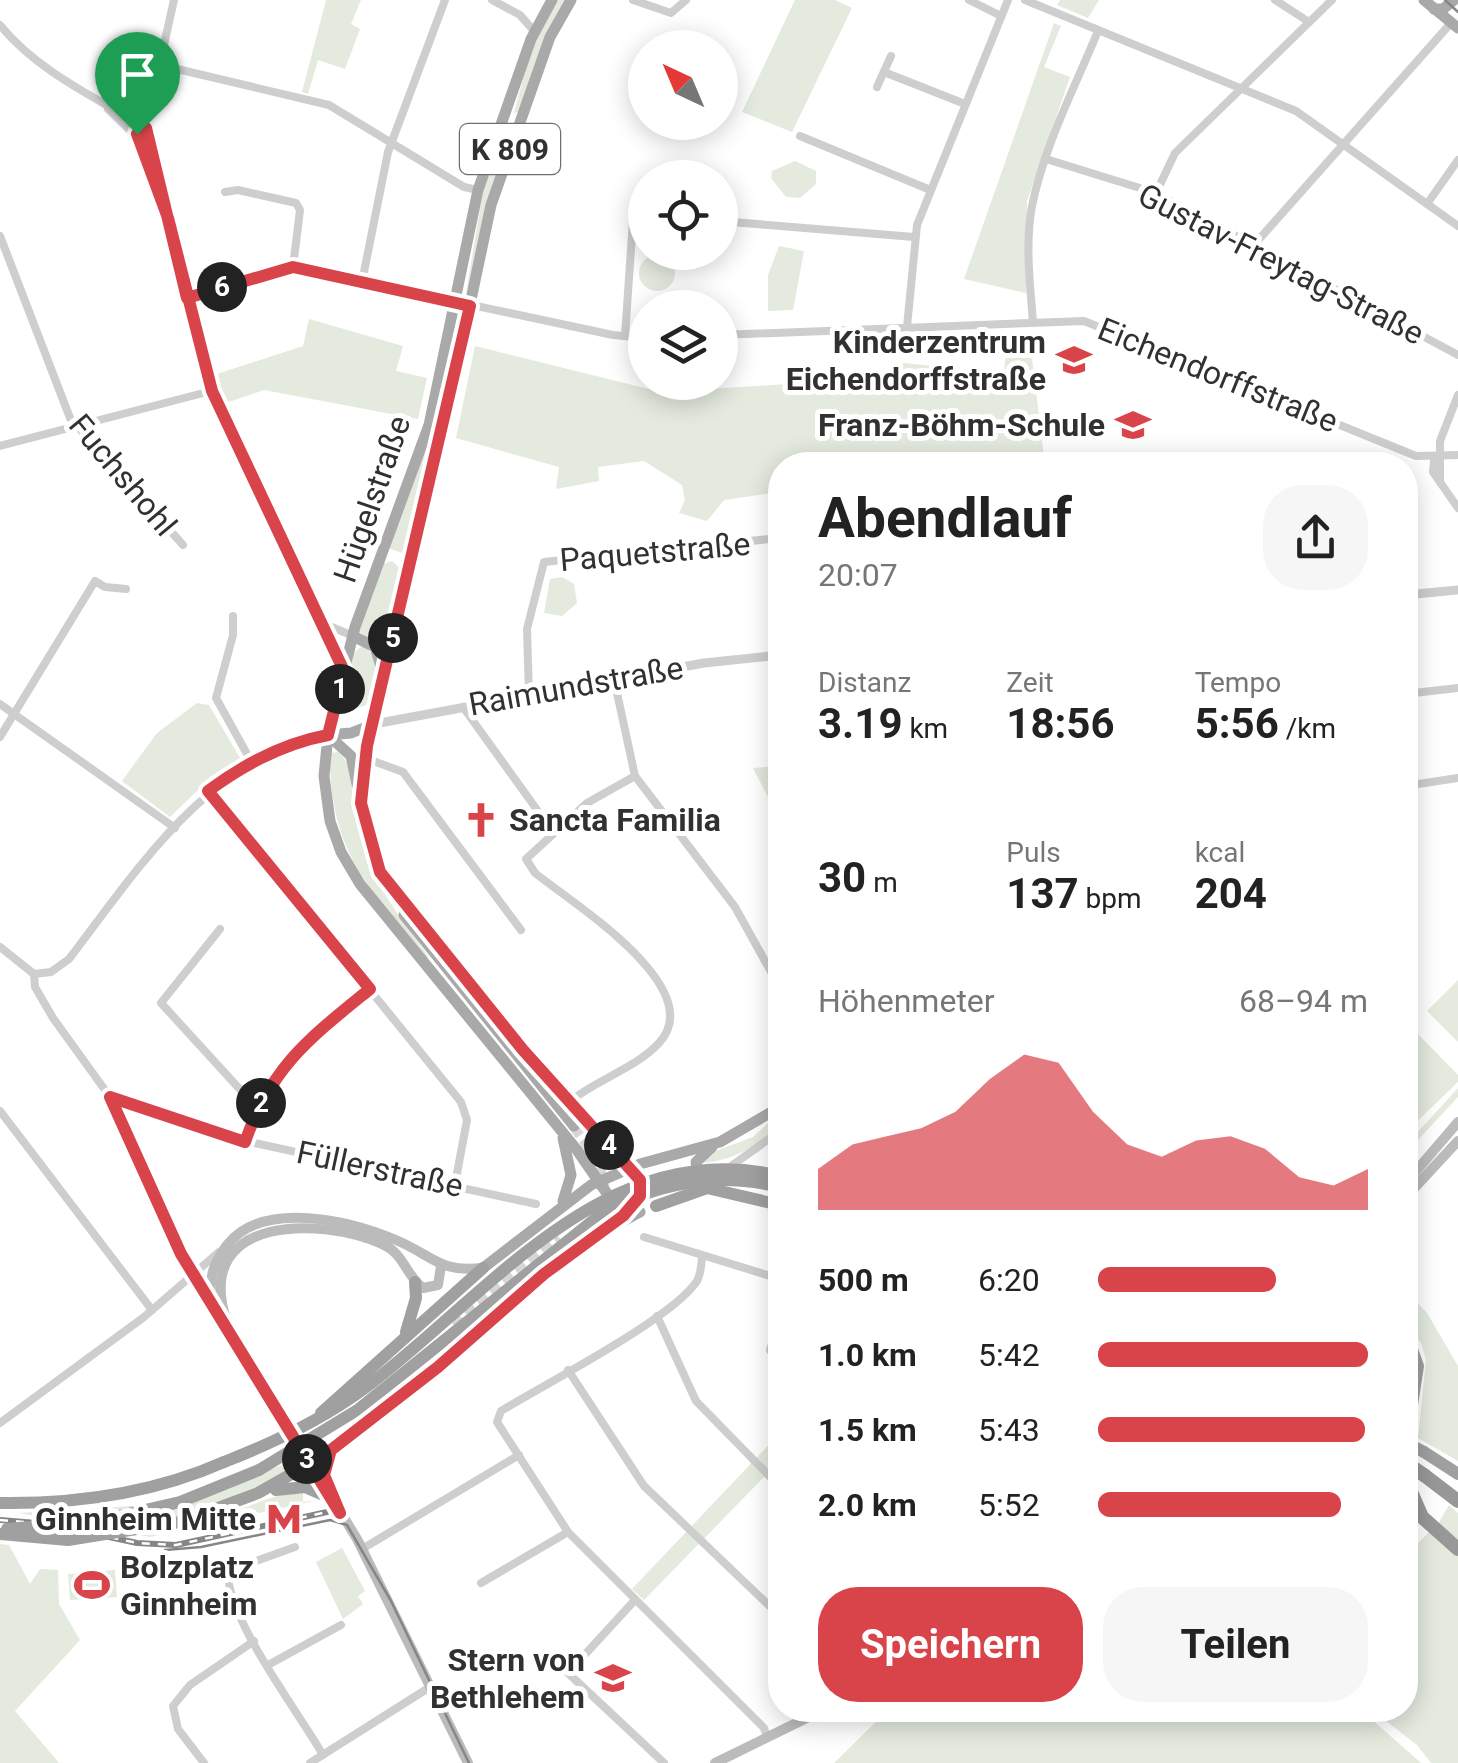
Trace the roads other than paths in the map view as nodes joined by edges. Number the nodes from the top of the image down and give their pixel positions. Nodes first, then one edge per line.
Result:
1 (174, 0) edge
2 (445, 0) edge
3 (492, 0) edge
4 (552, 0) edge
5 (572, 0) edge
6 (633, 0) edge
7 (686, 0) edge
8 (969, 0) edge
9 (1008, 0) edge
10 (1025, 0) edge
11 (1274, 0) edge
12 (1332, 0) edge
13 (1454, 0) edge
14 (1429, 4) edge
15 (1002, 16) junction
16 (1309, 22) junction
17 (0, 25) edge
18 (1454, 26) edge
19 (534, 31) junction
20 (1098, 31) junction
21 (891, 56) dead end
22 (160, 65) junction
23 (884, 72) junction
24 (156, 86) junction
25 (876, 87) dead end
26 (1242, 87) junction
27 (965, 104) junction
28 (108, 109) junction
29 (507, 110) junction
30 (522, 118) junction
31 (138, 122) junction
32 (146, 128) junction
33 (500, 132) junction
34 (137, 134) junction
35 (800, 136) dead end
36 (514, 137) junction
37 (394, 142) junction
38 (1340, 143) junction
39 (1046, 158) junction
40 (1458, 160) edge
41 (152, 168) junction
42 (928, 188) junction
43 (478, 190) junction
44 (225, 192) dead end
45 (1156, 193) junction
46 (1427, 204) junction
47 (738, 222) edge
48 (1458, 226) edge
49 (0, 236) edge
50 (914, 237) junction
51 (1253, 246) junction
52 (293, 267) junction
53 (630, 270) edge
54 (362, 282) junction
55 (187, 298) junction
56 (455, 302) junction
57 (470, 306) junction
58 (1033, 322) junction
59 (907, 327) junction
60 (738, 334) edge
61 (625, 336) junction
62 (628, 336) edge
63 (1458, 355) edge
64 (212, 391) junction
65 (1458, 395) edge
66 (75, 425) junction
67 (0, 446) edge
68 (1406, 452) edge
69 (1440, 454) junction
70 (1418, 456) edge
71 (1458, 456) edge
72 (1418, 458) edge
73 (1433, 472) junction
74 (1440, 482) junction
75 (1458, 508) edge
76 (768, 539) edge
77 (183, 545) dead end
78 (126, 589) dead end
79 (1458, 590) edge
80 (1418, 594) edge
81 (318, 614) junction
82 (233, 616) dead end
83 (352, 636) junction
84 (768, 657) edge
85 (344, 671) junction
86 (382, 674) junction
87 (614, 679) junction
88 (1458, 688) edge
89 (1418, 693) edge
90 (530, 695) junction
91 (0, 704) edge
92 (463, 707) junction
93 (16, 716) junction
94 (374, 724) junction
95 (328, 735) junction
96 (0, 737) edge
97 (365, 758) junction
98 (252, 763) junction
99 (635, 776) junction
100 (1458, 778) edge
101 (1418, 784) edge
102 (208, 791) junction
103 (361, 803) junction
104 (175, 828) junction
105 (553, 832) junction
106 (380, 872) junction
107 (220, 929) dead end
108 (521, 930) dead end
109 (0, 947) edge
110 (768, 951) edge
111 (762, 954) junction
112 (768, 965) edge
113 (34, 974) junction
114 (370, 989) junction
115 (110, 1097) junction
116 (568, 1103) junction
117 (256, 1108) junction
118 (0, 1110) edge
119 (768, 1114) edge
120 (1458, 1122) edge
121 (557, 1124) junction
122 (574, 1126) tunnel mouth
123 (768, 1141) edge
124 (1458, 1141) edge
125 (245, 1142) junction
126 (720, 1142) junction
127 (618, 1153) junction
128 (673, 1155) junction
129 (631, 1167) junction
130 (1418, 1169) edge
131 (768, 1174) edge
132 (600, 1181) junction
133 (455, 1184) junction
134 (1418, 1184) edge
135 (704, 1185) junction
136 (768, 1185) edge
137 (768, 1202) edge
138 (562, 1203) junction
139 (536, 1204) dead end
140 (656, 1206) joint
141 (634, 1212) junction
142 (644, 1237) dead end
143 (226, 1246) junction
144 (702, 1258) junction
145 (441, 1266) junction
146 (483, 1268) junction
147 (194, 1276) junction
148 (768, 1276) edge
149 (415, 1282) junction
150 (212, 1302) junction
151 (152, 1310) junction
152 (657, 1316) junction
153 (230, 1331) junction
154 (405, 1334) junction
155 (444, 1346) dead end
156 (568, 1370) junction
157 (418, 1384) junction
158 (314, 1420) junction
159 (0, 1423) edge
160 (1418, 1449) edge
161 (331, 1450) junction
162 (519, 1456) junction
163 (309, 1461) junction
164 (1418, 1469) edge
165 (1425, 1474) junction
166 (1458, 1474) edge
167 (768, 1476) edge
168 (327, 1490) junction
169 (258, 1493) junction
170 (1458, 1493) edge
171 (1458, 1502) edge
172 (0, 1503) edge
173 (1418, 1511) edge
174 (0, 1532) edge
175 (568, 1532) junction
176 (295, 1548) dead end
177 (1458, 1549) edge
178 (362, 1550) junction
179 (481, 1583) dead end
180 (634, 1600) junction
181 (768, 1605) edge
182 (341, 1625) dead end
183 (254, 1640) junction
184 (268, 1665) junction
185 (430, 1688) junction
186 (798, 1722) edge
187 (767, 1737) junction
188 (322, 1755) junction
189 (204, 1763) edge
190 (310, 1763) edge
191 (468, 1763) edge
192 (664, 1763) edge
193 (715, 1763) edge

1 - 22 street
2 - 37 street
3 - 19 street
4 - 19 main road, Hügelstraße / K 809
5 - 30 main road, Hügelstraße / K 809
6 - 7 street
8 - 15 street
9 - 15 street
10 - 20 street
11 - 16 street
12 - 16 street
13 - 14 main road
14 - 18 main road
15 - 27 street
16 - 26 street
17 - 28 street
18 - 38 street
19 - 29 main road, Hügelstraße / K 809
20 - 26 street
20 - 39 street
21 - 23 street
22 - 24 street
22 - 37 street
23 - 25 street
23 - 27 street
24 - 31 street
24 - 32 street
26 - 38 street
26 - 45 street
27 - 42 street
28 - 31 street
28 - 34 street
29 - 30 main road
29 - 33 main road, Hügelstraße / K 809
30 - 36 main road, Hügelstraße / K 809
31 - 32 street
31 - 34 street
32 - 34 street
32 - 41 street
33 - 36 main road
33 - 43 main road, Hügelstraße / K 809
34 - 41 street
35 - 42 street
36 - 57 main road, Hügelstraße / K 809
37 - 43 street
37 - 54 street
38 - 46 street
38 - 51 street
39 - 45 street, Gustav-Freytag-Straße
39 - 58 street
40 - 46 street
41 - 55 street
42 - 50 street
43 - 56 main road, Hügelstraße / K 809
44 - 52 street
45 - 51 street, Gustav-Freytag-Straße
46 - 48 street
47 - 50 street
49 - 66 street, Fuchshohl
50 - 59 street
51 - 63 street, Gustav-Freytag-Straße
52 - 54 street
52 - 55 street
53 - 61 street
54 - 56 street
55 - 64 street
56 - 57 street
56 - 83 main road, Hügelstraße / K 809
57 - 61 street
57 - 86 main road, Hügelstraße / K 809
58 - 59 street, Eichendorffstraße
58 - 68 street, Eichendorffstraße
59 - 60 street, Eichendorffstraße
61 - 62 street
64 - 66 street
64 - 81 street
65 - 69 street
66 - 67 street
66 - 77 street, Fuchshohl
69 - 70 street, Eichendorffstraße
69 - 71 street, Eichendorffstraße
69 - 73 street
69 - 74 street
72 - 73 street
73 - 74 street
74 - 75 street
76 - 90 street, Paquetstraße
78 - 93 street
79 - 80 street
81 - 83 street
81 - 85 street
82 - 98 street
83 - 85 main road, Hügelstraße / K 809
83 - 86 main road
84 - 87 street, Raimundstraße
85 - 95 main road, Hügelstraße / K 809
86 - 94 main road, Hügelstraße / K 809
87 - 90 street, Raimundstraße
87 - 99 street
88 - 89 street
90 - 92 street, Raimundstraße
91 - 93 street
92 - 94 street, Raimundstraße
92 - 105 street
93 - 96 street
93 - 104 street
94 - 95 main road
94 - 97 main road, Hügelstraße / K 809
95 - 98 street
95 - 103 main road
95 - 121 main road, Hügelstraße / K 809
97 - 103 main road, Hügelstraße / K 809
97 - 108 street
98 - 102 street
99 - 105 street
99 - 111 street
100 - 101 street
102 - 104 street
102 - 114 street
103 - 106 main road, Hügelstraße / K 809
104 - 113 street
105 - 116 street
106 - 116 main road, Hügelstraße / K 809
106 - 122 main road, K 809
107 - 117 street
109 - 113 street
110 - 111 street
111 - 112 street
113 - 115 street
114 - 117 street
114 - 133 street
115 - 125 street, Füllerstraße
115 - 147 street
116 - 127 main road, Hügelstraße / K 809
117 - 125 street
118 - 151 street
119 - 126 main road
120 - 130 main road
121 - 132 main road, Hügelstraße
121 - 138 main road, K 809
123 - 135 street
124 - 134 main road
125 - 133 street, Füllerstraße
126 - 128 main road
126 - 135 main road
127 - 128 main road
127 - 129 main road, K 809
128 - 129 main road
129 - 132 main road
129 - 141 main road
131 - 158 highway, bridge
132 - 138 main road
132 - 141 main road, Hügelstraße
133 - 139 street, Füllerstraße
135 - 137 highway
135 - 140 highway
136 - 174 highway, bridge
138 - 146 main road
140 - 141 main road
141 - 157 main road
142 - 144 street
143 - 145 main road
143 - 147 street
143 - 150 main road
144 - 148 street
144 - 152 street
145 - 146 main road
145 - 149 main road
146 - 154 highway
147 - 150 street
147 - 151 street
149 - 153 main road
149 - 154 highway
150 - 153 main road
151 - 159 street
152 - 156 street
152 - 167 street
153 - 163 main road
154 - 158 highway, bridge
155 - 157 main road
156 - 162 street
156 - 181 street
157 - 161 main road
158 - 172 highway, bridge
160 - 166 highway, bridge
161 - 163 main road
161 - 168 main road
162 - 175 street
162 - 178 street
163 - 168 main road
163 - 169 highway
164 - 165 highway, bridge
165 - 170 highway
165 - 171 highway
168 - 169 highway
168 - 178 main road
169 - 174 highway, bridge
173 - 177 highway
175 - 179 street
175 - 180 street
176 - 183 street
178 - 185 main road
180 - 187 street
180 - 192 street
182 - 184 street
183 - 184 street
183 - 189 street
184 - 188 street
185 - 188 street
185 - 191 main road
186 - 187 main road
187 - 193 main road
188 - 190 street

